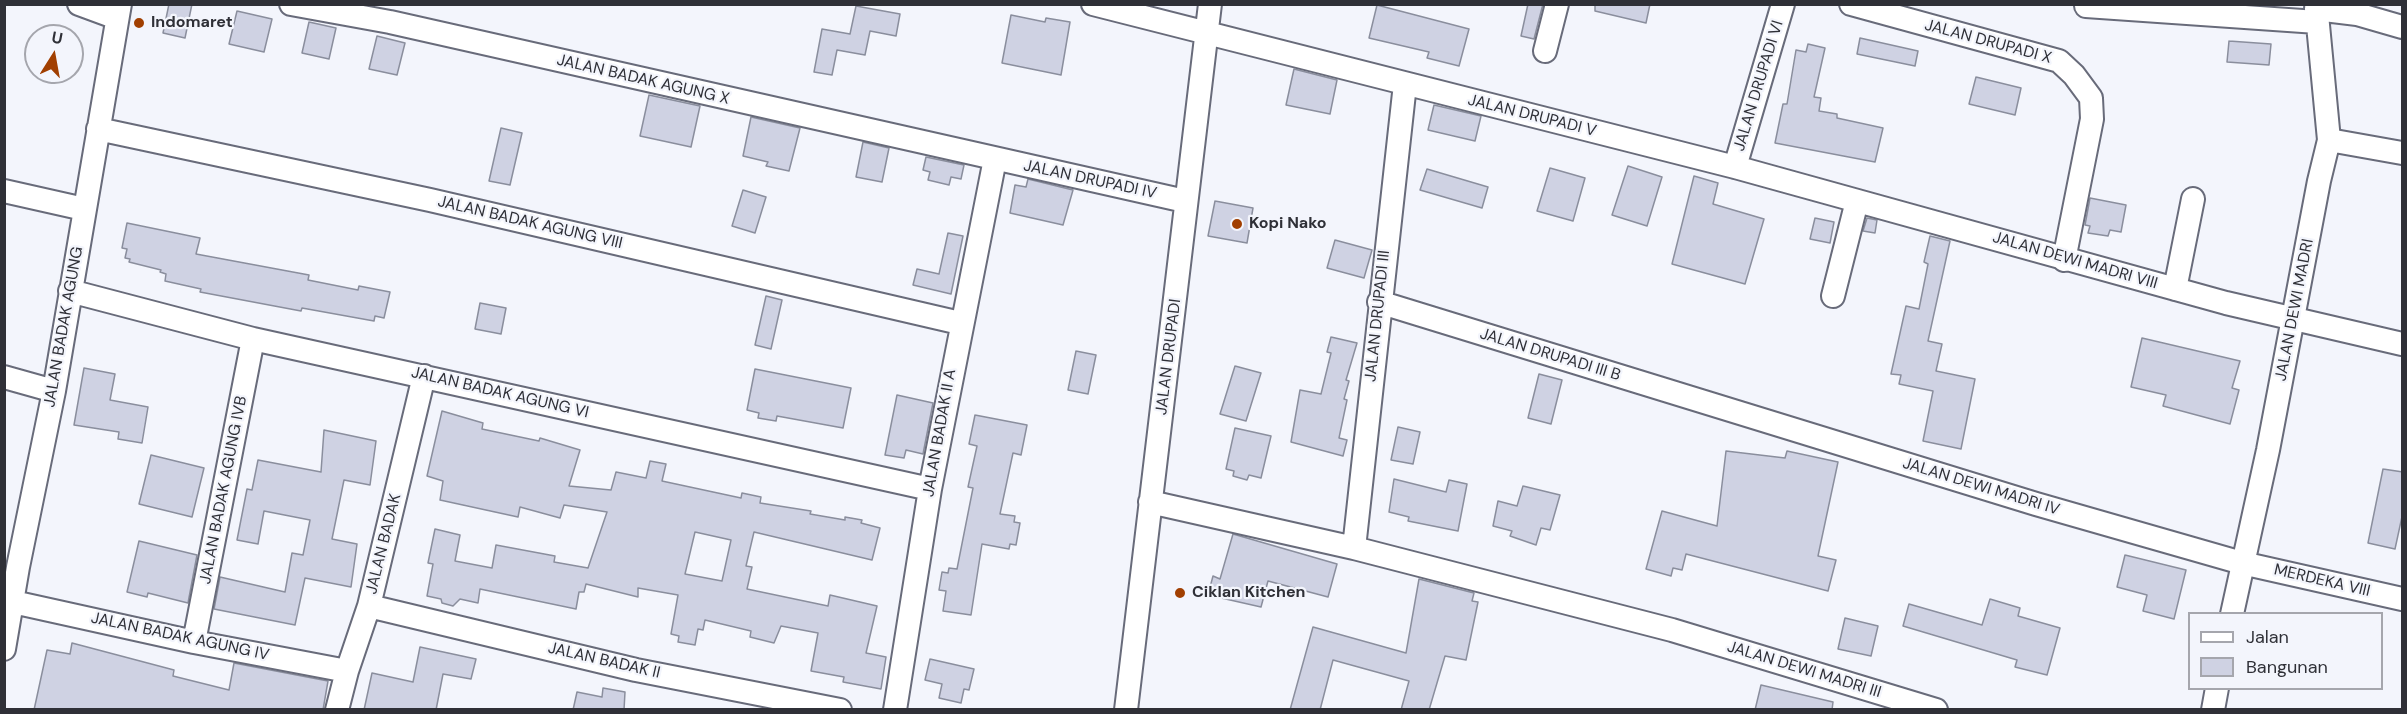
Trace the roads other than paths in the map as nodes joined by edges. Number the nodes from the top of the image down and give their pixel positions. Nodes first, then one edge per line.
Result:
1 (79, 4) edge
2 (291, 4) edge
3 (1093, 4) edge
4 (1210, 4) edge
5 (1557, 4) edge
6 (1783, 4) edge
7 (1851, 4) edge
8 (2086, 6) edge
9 (2358, 9) edge
10 (119, 11) edge
11 (2316, 12) edge
12 (2403, 27) edge
13 (1207, 33) junction
14 (1545, 51) dead end
15 (1405, 84) junction
16 (98, 129) junction
17 (2330, 140) junction
18 (2403, 153) edge
19 (995, 159) junction
20 (1735, 167) junction
21 (4, 191) edge
22 (2193, 199) dead end
23 (1185, 201) junction
24 (1857, 201) junction
25 (84, 209) junction
26 (2064, 260) junction
27 (2175, 289) junction
28 (70, 291) junction
29 (1833, 296) dead end
30 (1379, 302) junction
31 (2294, 317) junction
32 (960, 323) junction
33 (253, 339) junction
34 (2403, 344) edge
35 (424, 376) junction
36 (4, 377) edge
37 (54, 391) junction
38 (1721, 407) joint
39 (930, 489) junction
40 (1150, 502) junction
41 (15, 529) edge
42 (1354, 548) junction
43 (2242, 563) junction
44 (2403, 599) edge
45 (13, 602) junction
46 (369, 606) junction
47 (2232, 612) edge
48 (194, 642) junction
49 (5, 648) edge
50 (347, 671) junction
51 (2217, 690) edge
52 (338, 710) edge
53 (840, 710) edge
54 (895, 710) edge
55 (1126, 710) edge
56 (1936, 710) edge
57 (2213, 710) edge

1 - 10 street
2 - 19 street, JALAN BADAK AGUNG X
3 - 13 street
4 - 13 street, JALAN DRUPADI
5 - 14 street
6 - 20 street, JALAN DRUPADI VI
7 - 26 street, JALAN DRUPADI X
8 - 11 street
9 - 11 street
9 - 12 street
10 - 16 street, JALAN BADAK AGUNG
11 - 17 street, JALAN DEWI MADRI
13 - 15 street, JALAN DRUPADI V
13 - 23 street, JALAN DRUPADI
15 - 20 street, JALAN DRUPADI V
15 - 30 street, JALAN DRUPADI III
16 - 25 street, JALAN BADAK AGUNG
16 - 32 street, JALAN BADAK AGUNG VIII
17 - 18 street
17 - 31 street, JALAN DEWI MADRI
19 - 23 street, JALAN DRUPADI IV
19 - 32 street, JALAN BADAK II A
20 - 24 street, JALAN DRUPADI V
21 - 25 street
22 - 27 street
23 - 40 street, JALAN DRUPADI
24 - 26 street, JALAN DEWI MADRI VIII
24 - 29 street
25 - 28 street, JALAN BADAK AGUNG
26 - 27 street, JALAN DEWI MADRI VIII
27 - 31 street, JALAN DEWI MADRI VIII
28 - 33 street, JALAN BADAK AGUNG VI
28 - 37 street, JALAN BADAK AGUNG
30 - 38 street, JALAN DRUPADI III B
30 - 42 street, JALAN DRUPADI III
31 - 34 street, JALAN DEWI MADRI VIII
31 - 43 street, JALAN DEWI MADRI
32 - 39 street, JALAN BADAK II A
33 - 35 street, JALAN BADAK AGUNG VI
33 - 48 street, JALAN BADAK AGUNG IVB
35 - 39 street, JALAN BADAK AGUNG VI
35 - 46 street, JALAN BADAK
36 - 37 street
37 - 41 street, JALAN BADAK AGUNG
38 - 43 street, JALAN DEWI MADRI IV
39 - 54 street, JALAN BADAK II A
40 - 42 street
40 - 55 street, JALAN DRUPADI
41 - 45 street, JALAN BADAK AGUNG
42 - 56 street, JALAN DEWI MADRI III
43 - 44 street, MERDEKA VIII
43 - 47 street, JALAN DEWI MADRI
45 - 48 street, JALAN BADAK AGUNG IV
45 - 49 street, JALAN BADAK AGUNG
46 - 50 street, JALAN BADAK
46 - 53 street, JALAN BADAK II
48 - 50 street, JALAN BADAK AGUNG IV
50 - 52 street, JALAN BADAK
51 - 57 street

